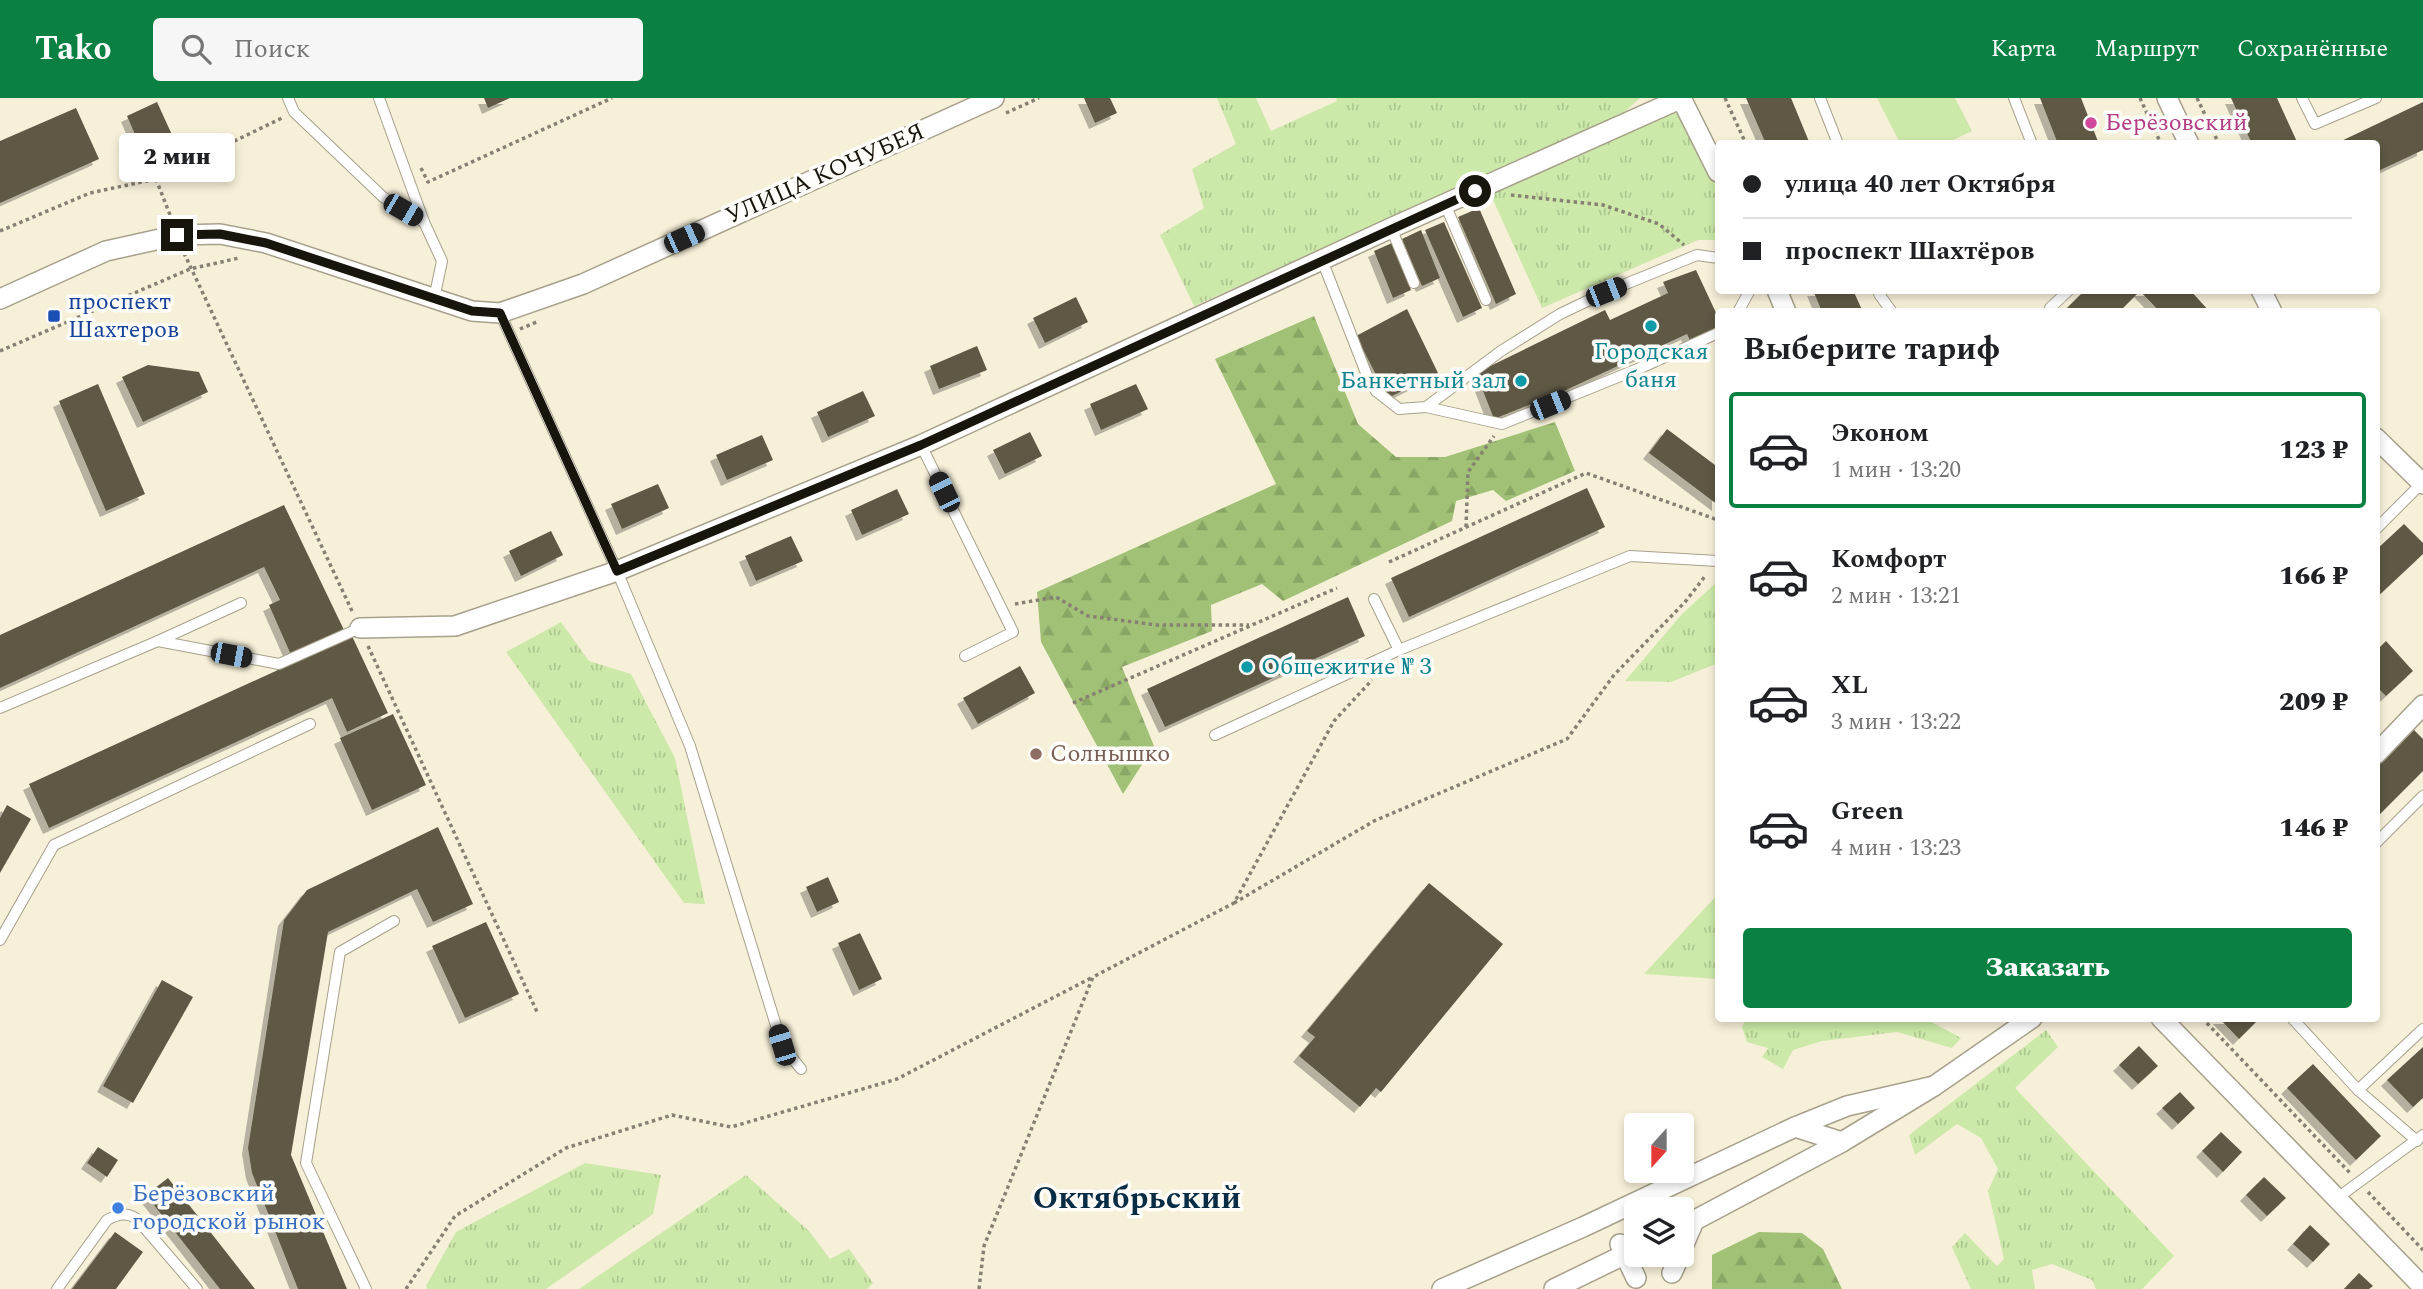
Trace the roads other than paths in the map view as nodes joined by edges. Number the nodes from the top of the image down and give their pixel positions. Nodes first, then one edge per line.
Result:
1 (288, 98) edge
2 (379, 98) edge
3 (1681, 98) edge
4 (1820, 98) edge
5 (2014, 98) edge
6 (2167, 98) edge
7 (2302, 98) edge
8 (2376, 98) edge
9 (988, 99) edge
10 (1836, 140) edge
11 (2030, 140) edge
12 (2187, 140) edge
13 (1715, 166) edge
14 (1445, 205) junction
15 (424, 222) junction
16 (1391, 228) junction
17 (1715, 258) edge
18 (1322, 260) junction
19 (1414, 282) dead end
20 (1879, 294) dead end
21 (2065, 294) edge
22 (0, 299) edge
23 (434, 299) junction
24 (1486, 300) dead end
25 (1889, 308) edge
26 (2050, 308) edge
27 (500, 313) junction
28 (1715, 334) edge
29 (1426, 407) junction
30 (2380, 442) edge
31 (921, 445) junction
32 (2422, 484) edge
33 (2380, 525) edge
34 (1715, 561) edge
35 (617, 571) junction
36 (1374, 599) dead end
37 (241, 603) dead end
38 (360, 628) joint
39 (158, 641) junction
40 (1399, 650) junction
41 (965, 656) dead end
42 (2423, 705) edge
43 (0, 708) edge
44 (310, 724) dead end
45 (1215, 735) dead end
46 (2380, 750) edge
47 (2423, 796) edge
48 (2380, 839) edge
49 (394, 922) dead end
50 (0, 940) edge
51 (2026, 1022) edge
52 (2165, 1022) edge
53 (2295, 1022) edge
54 (2423, 1029) edge
55 (801, 1069) dead end
56 (1934, 1086) junction
57 (2358, 1090) junction
58 (1795, 1127) junction
59 (2420, 1138) edge
60 (1842, 1142) junction
61 (2336, 1199) junction
62 (1694, 1221) edge
63 (1624, 1251) edge
64 (1633, 1267) edge
65 (1636, 1278) dead end
66 (1567, 1287) edge
67 (2423, 1287) edge
68 (57, 1289) edge
69 (197, 1289) edge
70 (366, 1289) edge
71 (1443, 1289) edge

1 - 15 lane
2 - 15 lane
3 - 13 street
3 - 14 street
4 - 10 lane
5 - 11 lane
6 - 12 street
7 - 8 lane
9 - 27 street, УЛИЦА КОЧУБЕЯ
14 - 16 street
14 - 24 lane
15 - 23 lane
16 - 18 street
16 - 19 lane
17 - 29 lane
18 - 29 lane
18 - 31 street
20 - 25 lane
21 - 26 lane
22 - 23 street
23 - 27 street
27 - 35 lane
28 - 29 lane
30 - 32 street
31 - 35 street
31 - 41 lane
32 - 33 lane
34 - 40 lane
35 - 38 street
35 - 55 lane
36 - 40 lane
37 - 39 lane
38 - 39 lane
39 - 43 lane
40 - 45 lane
42 - 46 street
44 - 50 lane
47 - 48 lane
49 - 70 lane
51 - 56 street
52 - 61 street
53 - 57 lane
54 - 57 lane
56 - 58 street
56 - 60 street
57 - 59 lane
58 - 60 street
58 - 71 street
59 - 61 lane
60 - 62 street
61 - 67 street
63 - 66 street
64 - 65 street
68 - 69 lane

